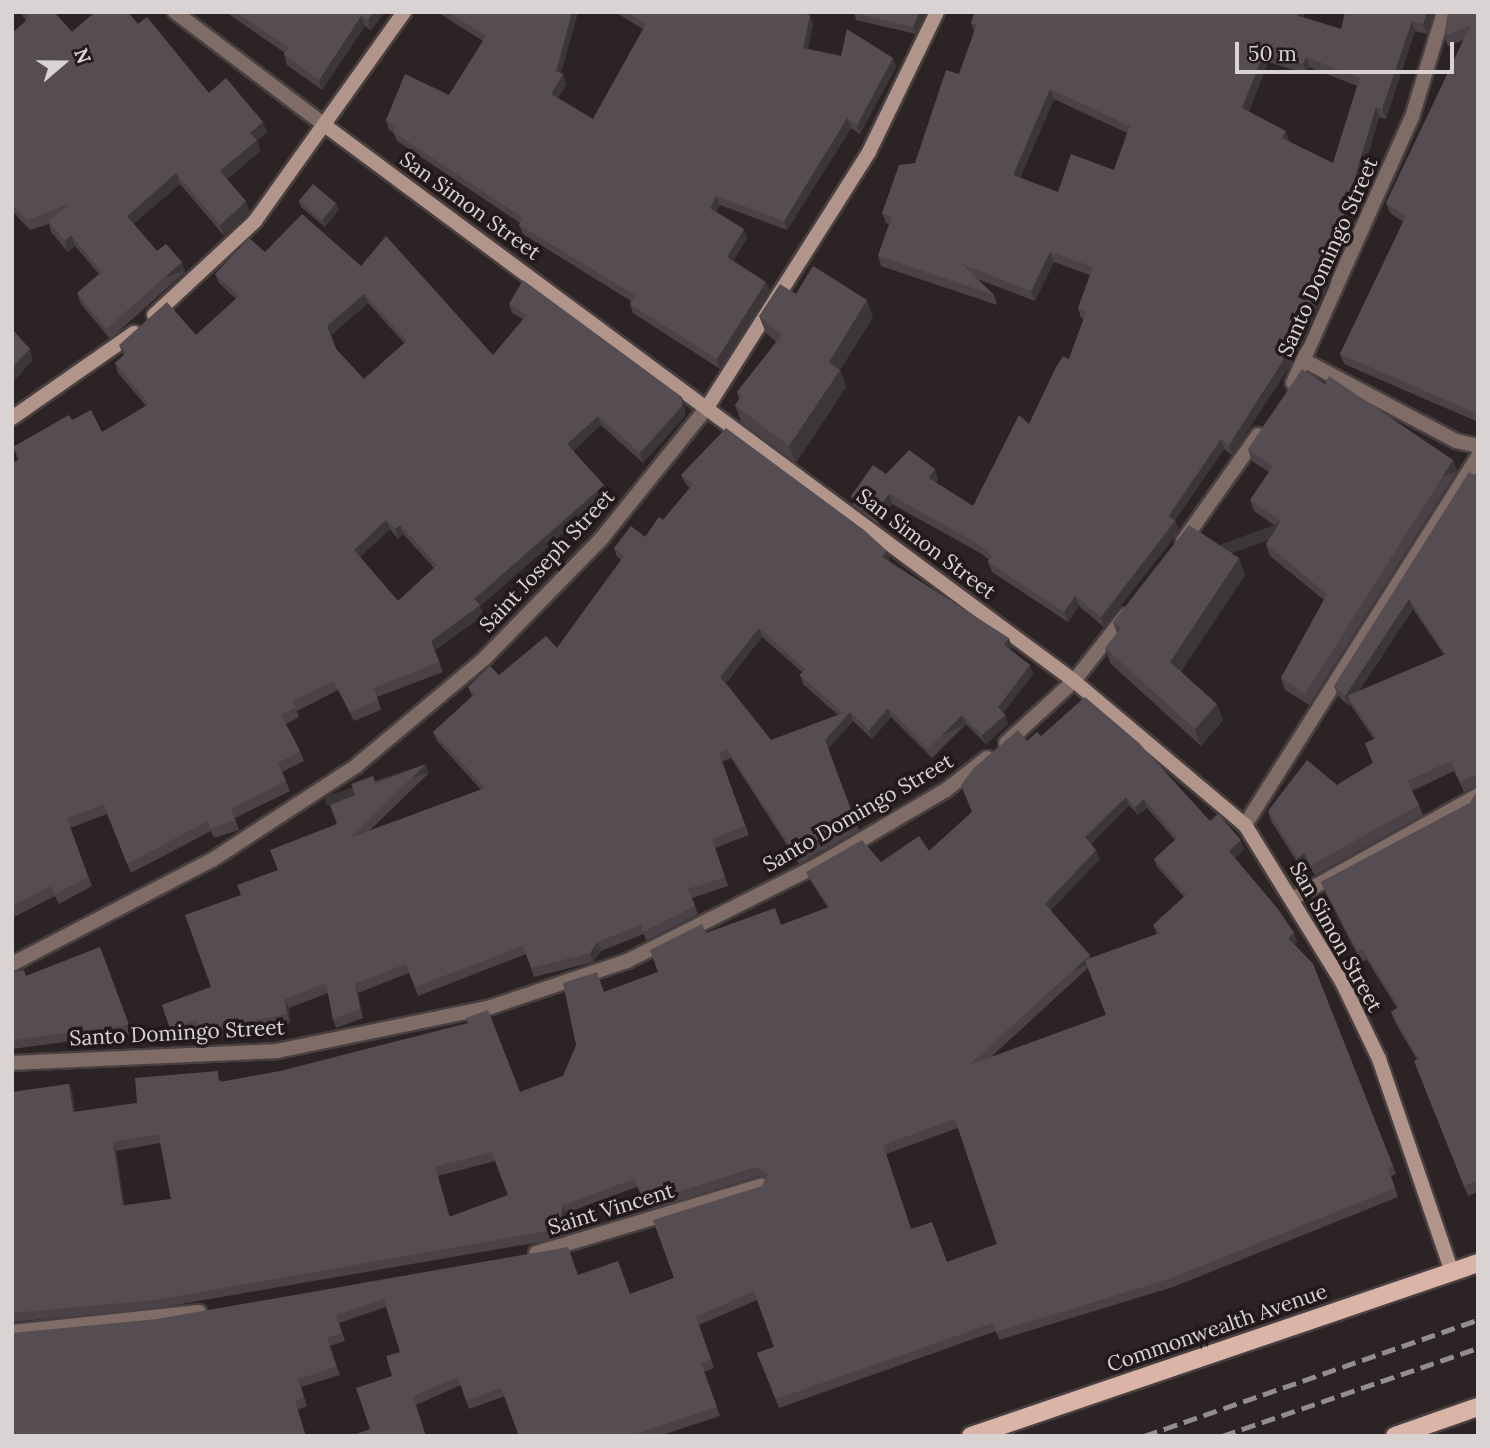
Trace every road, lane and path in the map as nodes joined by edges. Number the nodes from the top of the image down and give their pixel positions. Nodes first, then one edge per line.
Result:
1 (175, 12) edge
2 (404, 12) edge
3 (937, 12) edge
4 (1444, 12) edge
5 (327, 127) junction
6 (1307, 362) junction
7 (1284, 396) edge
8 (708, 406) junction
9 (12, 418) edge
10 (1269, 418) edge
11 (1478, 446) edge
12 (1478, 456) edge
13 (1177, 550) edge
14 (1134, 604) edge
15 (1074, 681) junction
16 (1478, 795) edge
17 (1245, 825) junction
18 (1294, 898) junction
19 (12, 964) edge
20 (12, 1063) edge
21 (762, 1185) edge
22 (512, 1258) edge
23 (1478, 1263) edge
24 (1451, 1272) junction
25 (212, 1311) edge
26 (12, 1332) edge
27 (1478, 1407) edge
28 (971, 1436) edge
29 (1395, 1436) edge

1 - 5 street, San Simon Street
2 - 5 main road
3 - 8 main road, Saint Joseph Street
4 - 6 street, Santo Domingo Street
5 - 8 main road, San Simon Street
5 - 9 main road
6 - 7 street, Santo Domingo Street
6 - 11 street
8 - 15 main road, San Simon Street
8 - 19 street, Saint Joseph Street
10 - 13 street
12 - 17 street
14 - 15 street, Santo Domingo Street
15 - 17 main road, San Simon Street
15 - 20 street, Santo Domingo Street
16 - 18 street
17 - 18 main road, San Simon Street
18 - 24 main road, San Simon Street
21 - 22 street, Saint Vincent
23 - 24 main road, Commonwealth Avenue
24 - 28 main road, Commonwealth Avenue
25 - 26 street
27 - 29 main road

